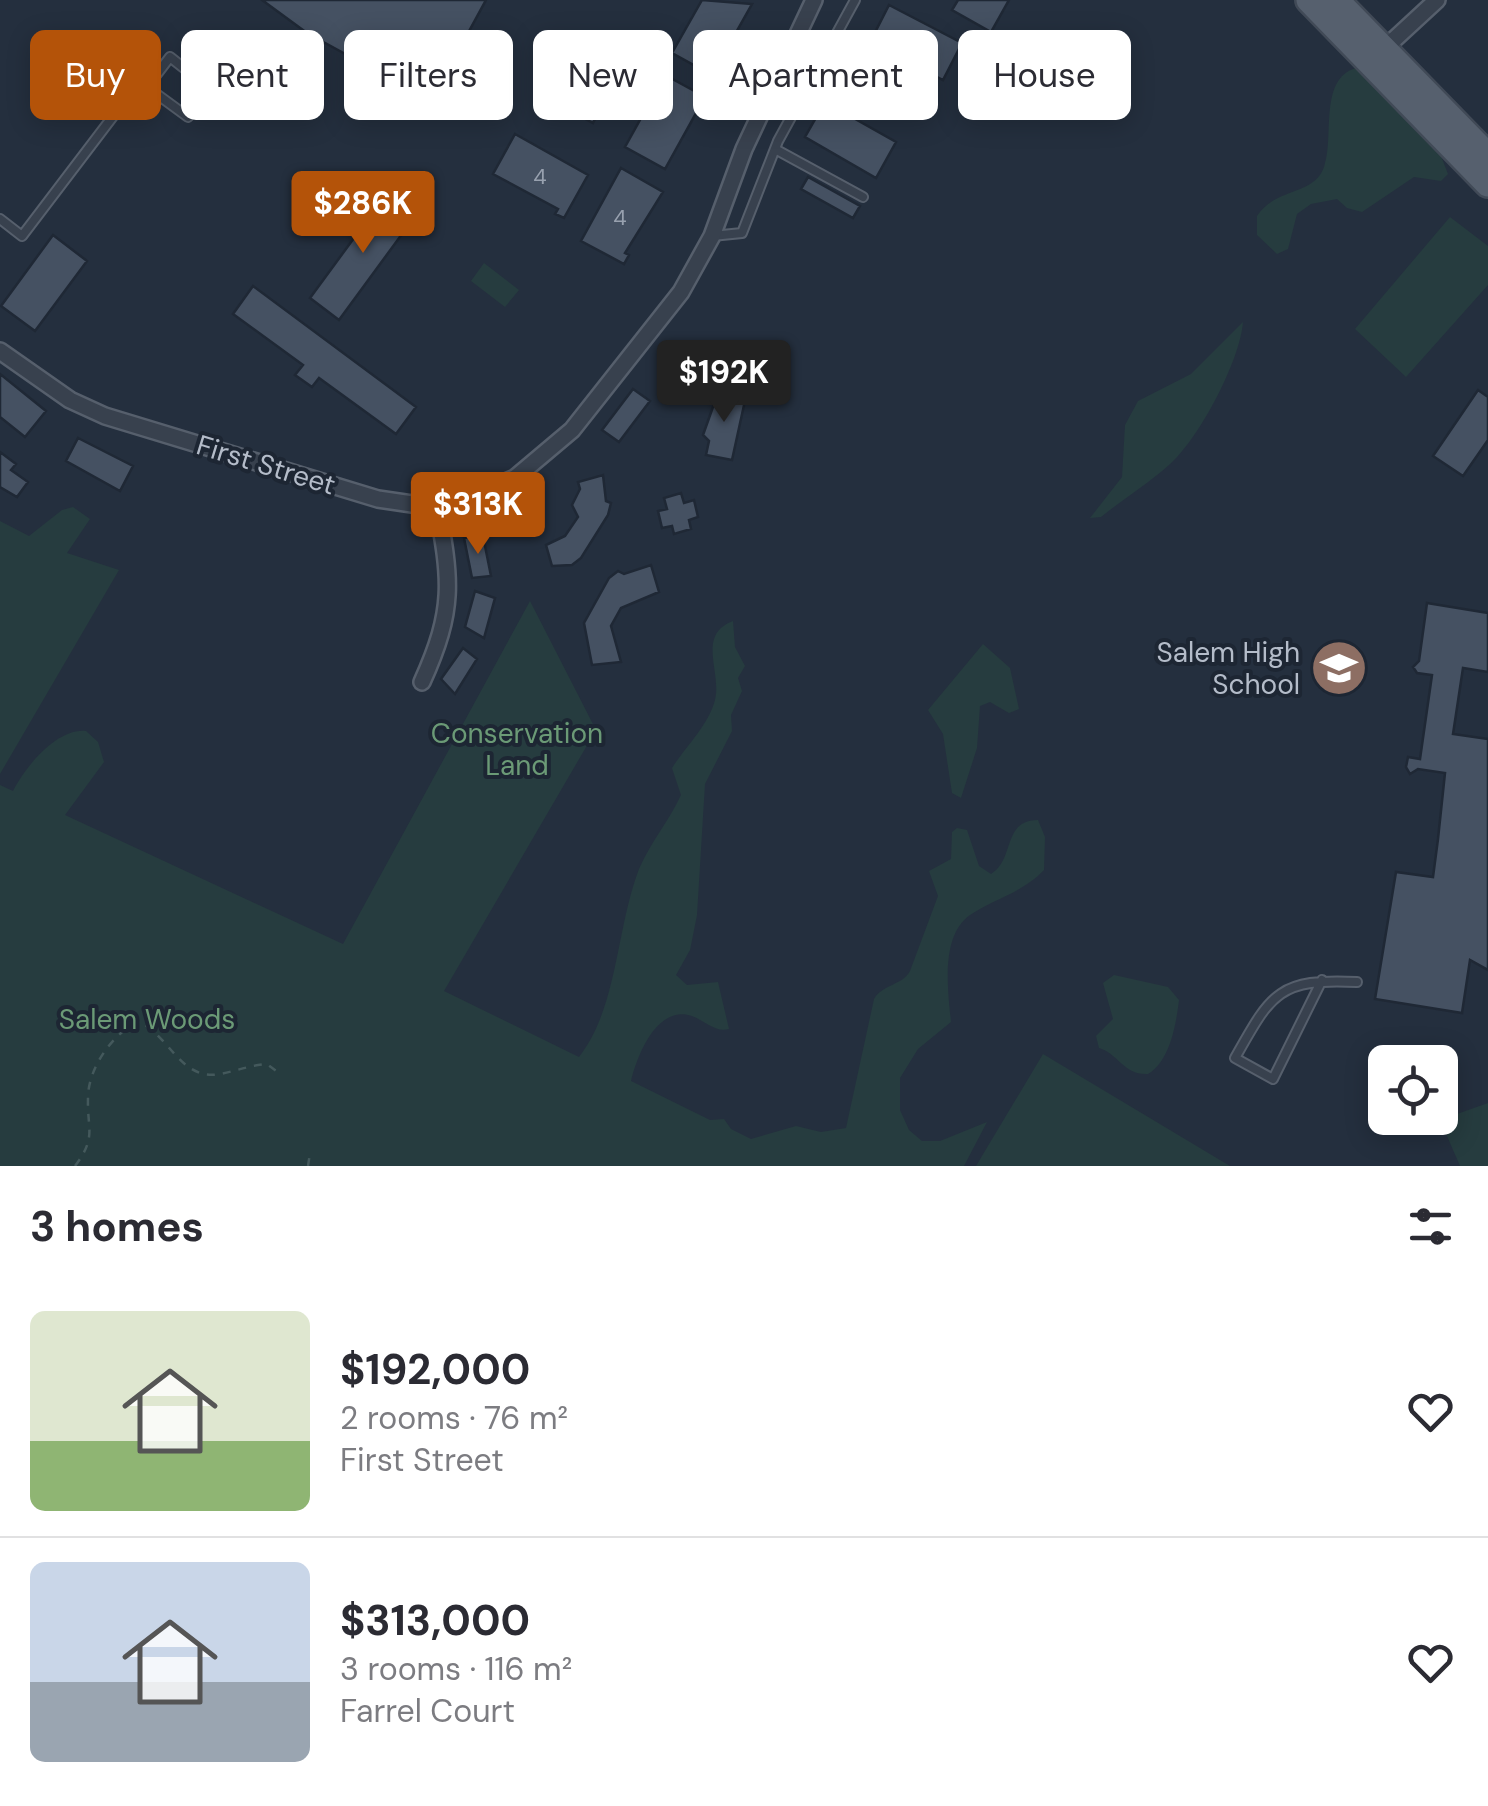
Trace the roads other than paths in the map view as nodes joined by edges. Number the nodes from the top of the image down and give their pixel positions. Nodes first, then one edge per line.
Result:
1 (814, 0) edge
2 (855, 0) edge
3 (1309, 0) edge
4 (1336, 0) edge
5 (1436, 0) edge
6 (1385, 48) junction
7 (147, 87) joint
8 (110, 120) edge
9 (776, 149) junction
10 (1488, 156) edge
11 (1488, 184) edge
12 (863, 196) dead end
13 (0, 219) edge
14 (712, 236) junction
15 (0, 351) edge
16 (436, 505) junction
17 (422, 682) dead end
18 (1322, 980) junction
19 (1357, 982) dead end

1 - 14 street, First Street
2 - 9 lane
3 - 11 main road
4 - 6 main road
5 - 6 street
6 - 10 main road
7 - 7 lane
8 - 13 lane
9 - 12 lane
9 - 14 lane
14 - 16 street, First Street
15 - 16 street, First Street
16 - 17 street
18 - 18 lane
18 - 19 lane

